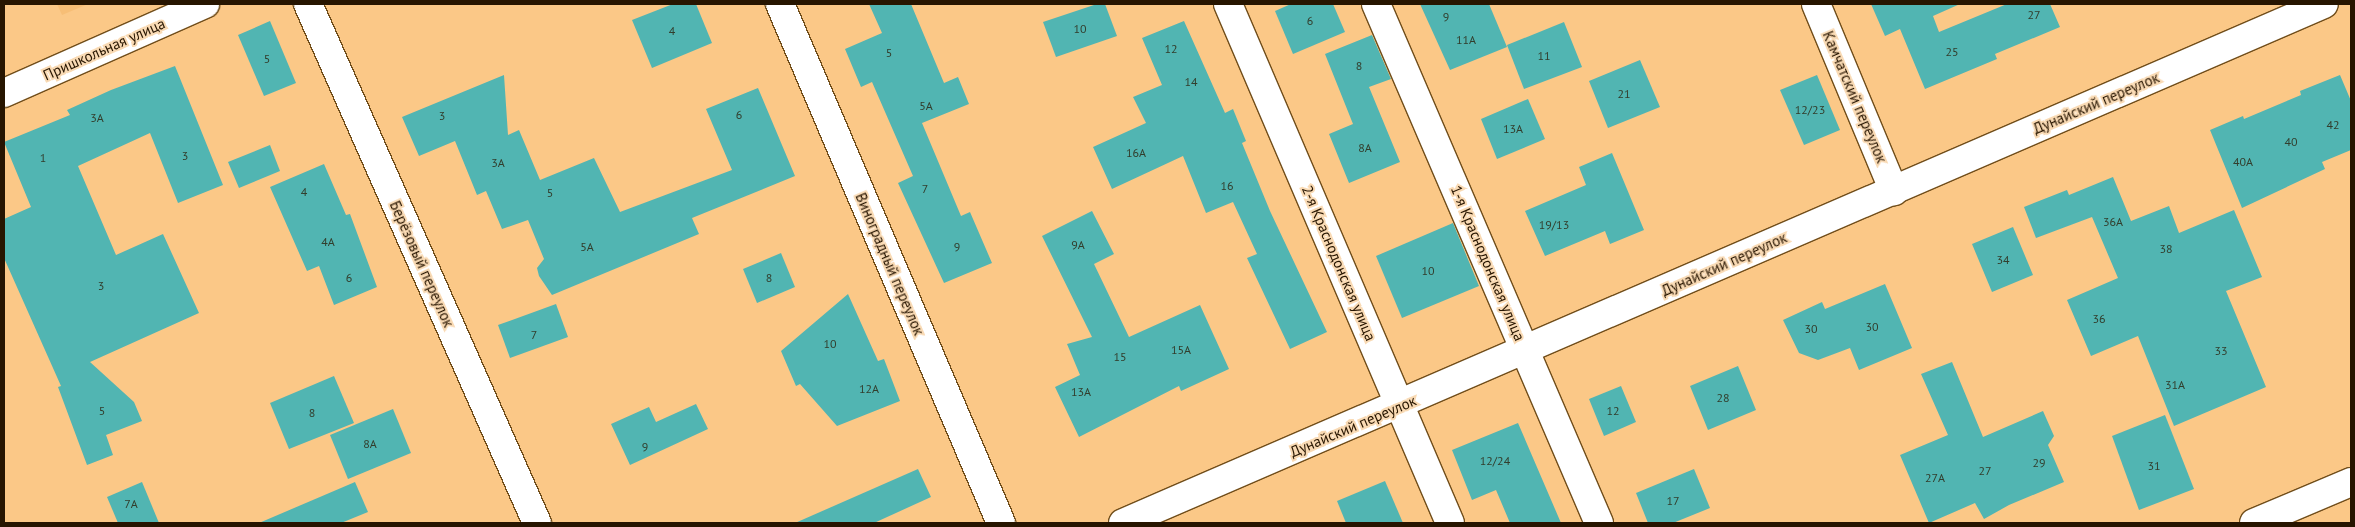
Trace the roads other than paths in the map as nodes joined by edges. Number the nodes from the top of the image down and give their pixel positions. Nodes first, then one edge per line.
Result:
1 (205, 4) edge
2 (308, 4) edge
3 (780, 4) edge
4 (1228, 4) edge
5 (1376, 4) edge
6 (1816, 4) edge
7 (2324, 4) edge
8 (2275, 14) edge
9 (4, 93) edge
10 (1894, 191) junction
11 (1526, 351) junction
12 (1400, 406) junction
13 (2351, 482) edge
14 (537, 523) edge
15 (1000, 523) edge
16 (1124, 523) edge
17 (1450, 523) edge
18 (1599, 523) edge
19 (2254, 523) edge

1 - 9 street, Пришкольная улица
2 - 14 street, Берёзовый переулок
3 - 15 street, Виноградный переулок
4 - 12 street, 2-я Краснодонская улица
5 - 11 street, 1-я Краснодонская улица
6 - 10 street, Камчатский переулок
7 - 8 street, Дунайский переулок
8 - 10 street, Дунайский переулок
10 - 11 street, Дунайский переулок
11 - 12 street, Дунайский переулок
11 - 18 street, 1-я Краснодонская улица
12 - 16 street, Дунайский переулок
12 - 17 street, 2-я Краснодонская улица
13 - 19 street

